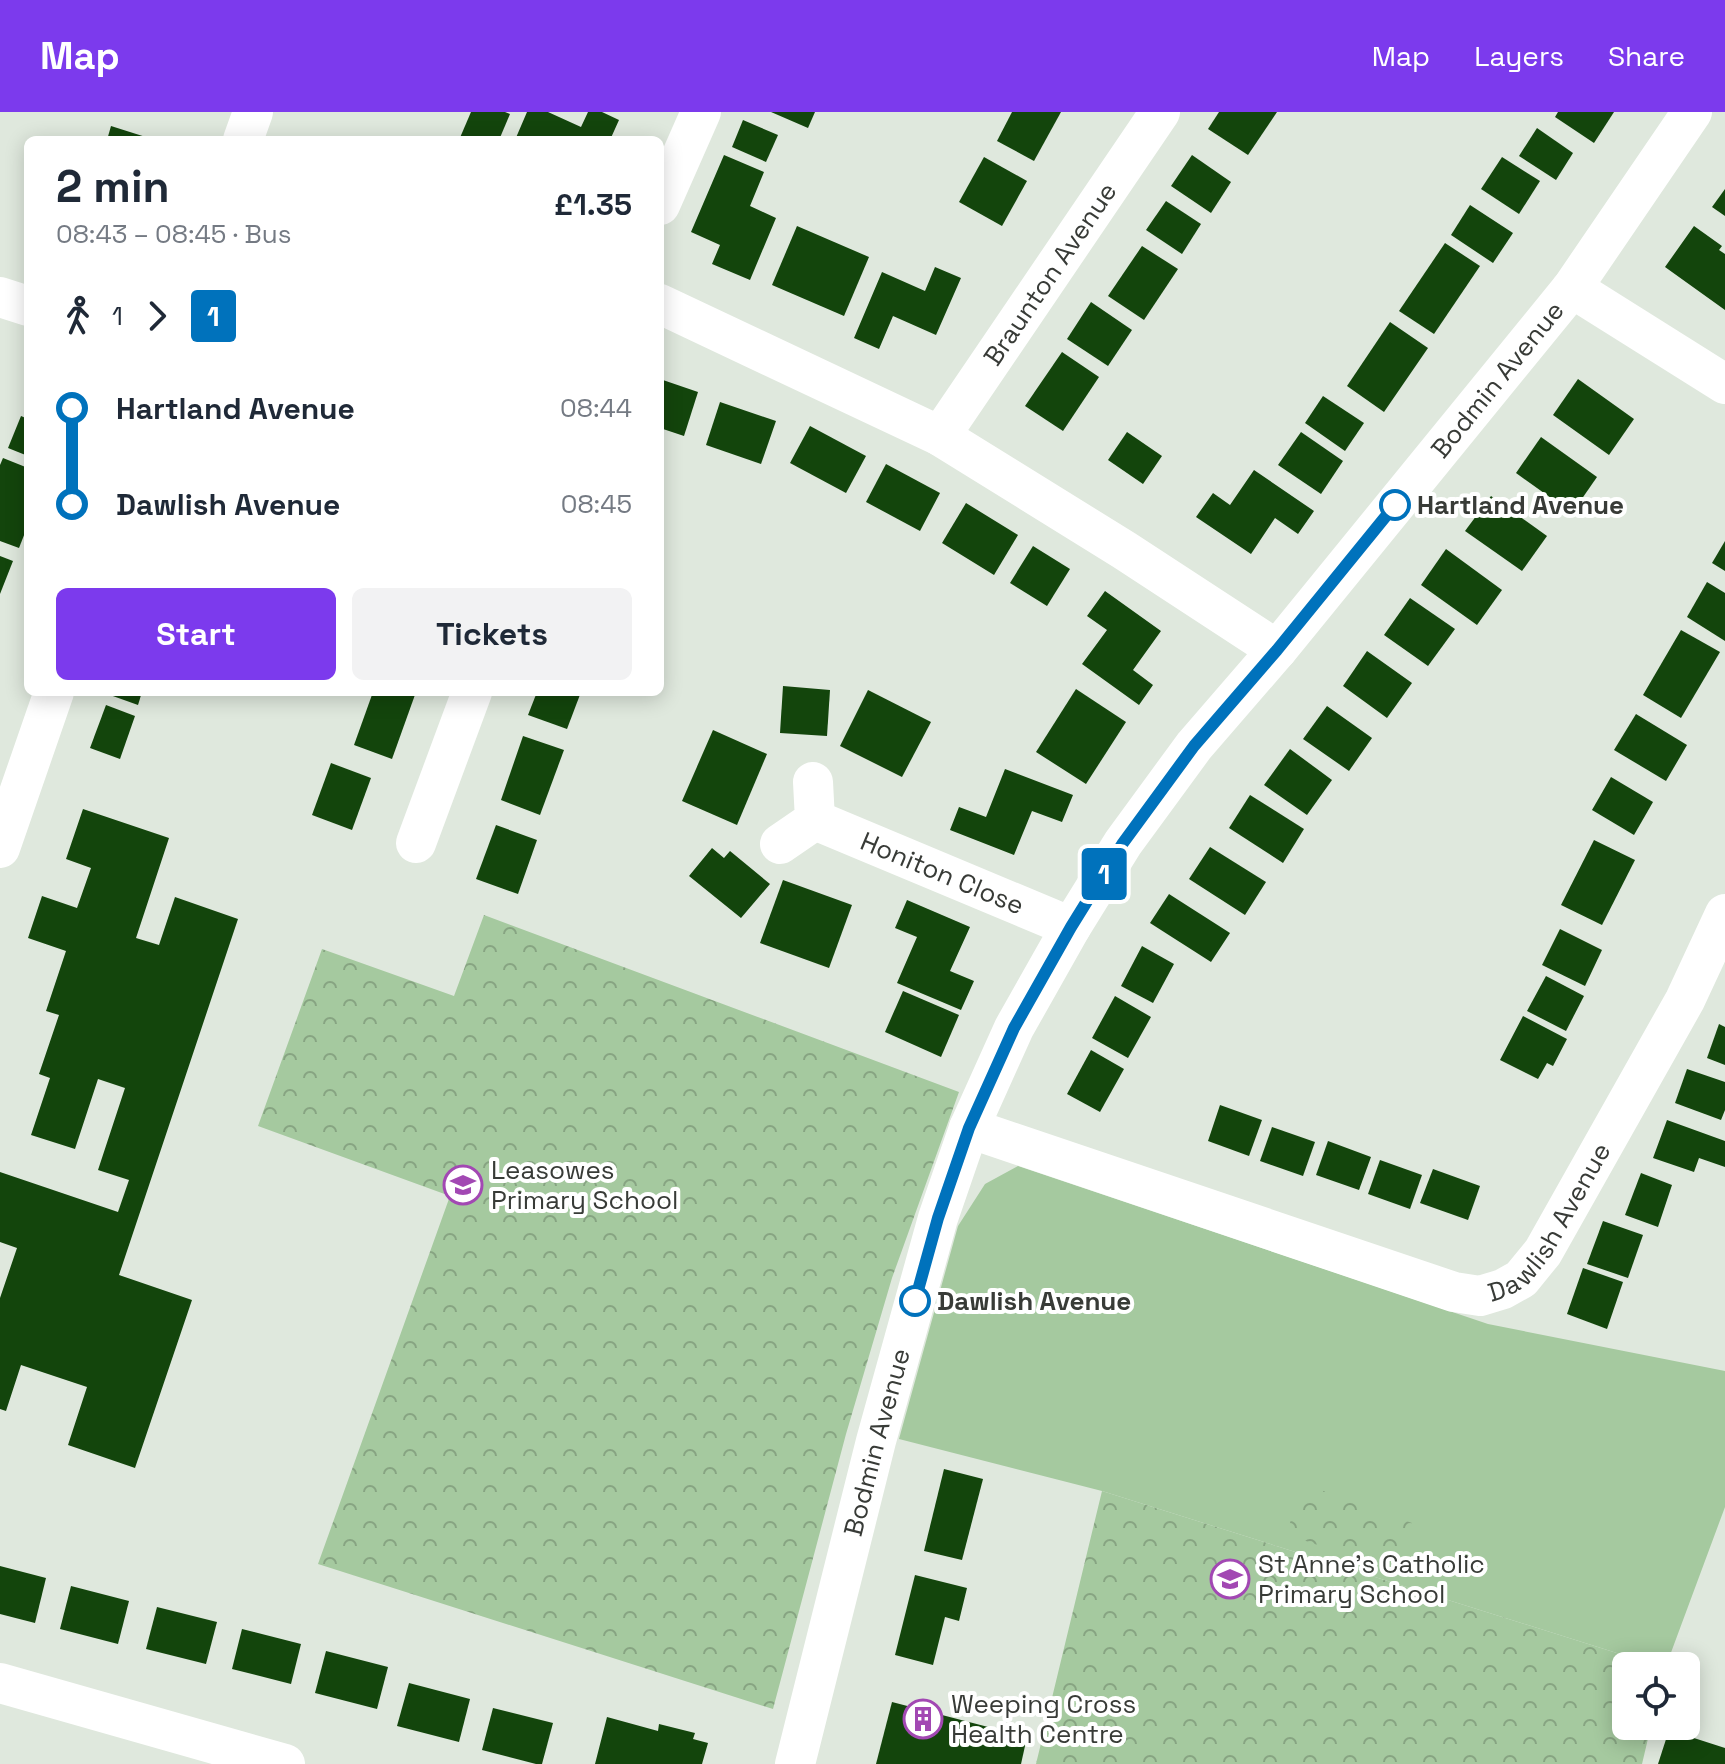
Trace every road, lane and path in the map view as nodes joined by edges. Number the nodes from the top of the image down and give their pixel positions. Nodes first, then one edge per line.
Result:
1 (253, 112) edge
2 (701, 112) edge
3 (1160, 112) edge
4 (1692, 112) edge
5 (244, 136) edge
6 (664, 196) edge
7 (1572, 288) junction
8 (0, 297) edge
9 (24, 305) edge
10 (664, 306) edge
11 (1725, 384) edge
12 (940, 436) junction
13 (1277, 650) junction
14 (53, 696) edge
15 (471, 696) edge
16 (416, 843) dead end
17 (780, 844) dead end
18 (0, 848) edge
19 (1725, 914) edge
20 (1071, 927) junction
21 (969, 1128) junction
22 (0, 1683) edge
23 (285, 1764) edge
24 (795, 1764) edge

1 - 5 street
2 - 6 street
3 - 12 street, Braunton Avenue
4 - 7 street, Bodmin Avenue
7 - 11 street
7 - 13 street, Bodmin Avenue
8 - 9 street
10 - 12 street
12 - 13 street
13 - 20 street, Bodmin Avenue
14 - 18 street
15 - 16 street
17 - 20 street, Honiton Close
19 - 21 street, Dawlish Avenue
20 - 21 street, Bodmin Avenue
21 - 24 street, Bodmin Avenue
22 - 23 street

